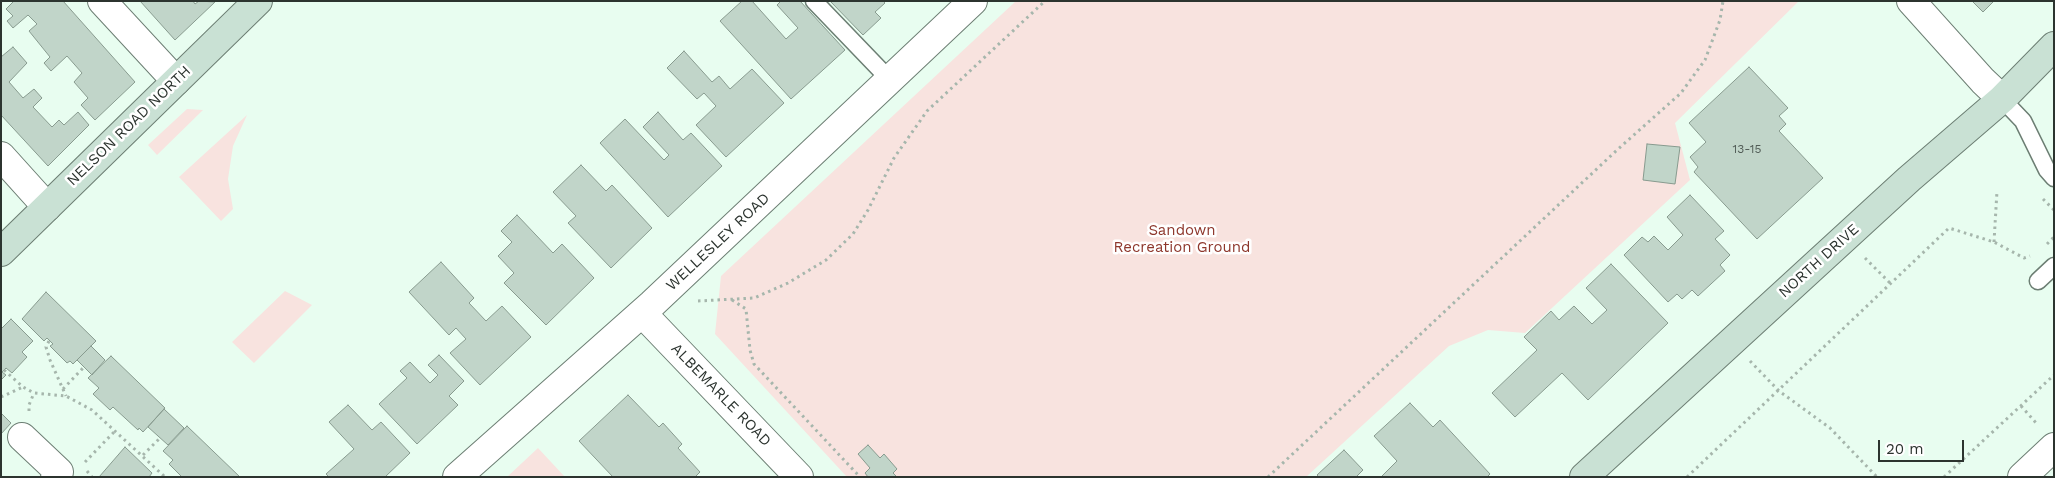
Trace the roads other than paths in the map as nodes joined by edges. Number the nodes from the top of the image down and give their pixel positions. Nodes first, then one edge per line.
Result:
1 (102, 1) edge
2 (258, 1) edge
3 (814, 1) edge
4 (973, 1) edge
5 (1911, 1) edge
6 (2054, 46) edge
7 (890, 80) junction
8 (176, 81) junction
9 (2002, 99) junction
10 (1, 156) edge
11 (2054, 178) edge
12 (47, 207) junction
13 (1, 252) edge
14 (2054, 266) edge
15 (2038, 280) dead end
16 (647, 308) junction
17 (22, 437) dead end
18 (2054, 447) edge
19 (55, 477) edge
20 (457, 477) edge
21 (799, 477) edge
22 (1584, 477) edge
23 (2022, 477) edge

1 - 8 street
2 - 8 street, NELSON ROAD NORTH
3 - 7 lane
4 - 7 street, WELLESLEY ROAD
5 - 9 street
6 - 9 street, NORTH DRIVE
7 - 16 street, WELLESLEY ROAD
8 - 12 street, NELSON ROAD NORTH
9 - 11 lane
9 - 22 street, NORTH DRIVE
10 - 12 street
12 - 13 street, NELSON ROAD NORTH
14 - 15 lane
16 - 20 street, WELLESLEY ROAD
16 - 21 street, ALBEMARLE ROAD
17 - 19 street
18 - 23 street

